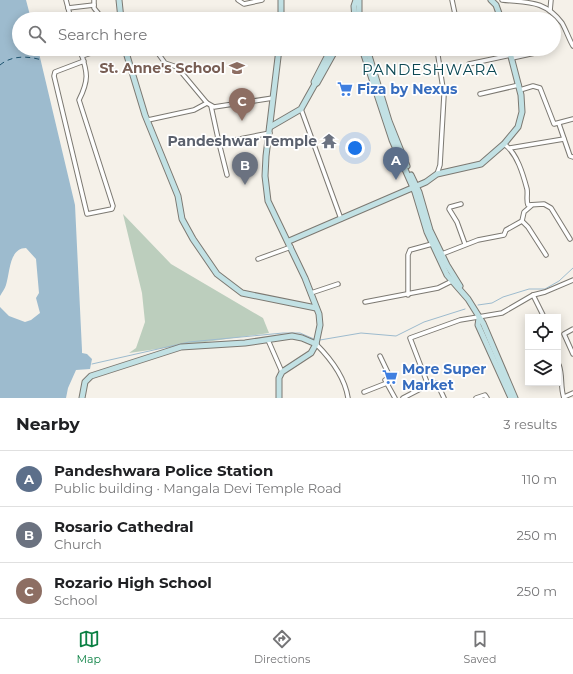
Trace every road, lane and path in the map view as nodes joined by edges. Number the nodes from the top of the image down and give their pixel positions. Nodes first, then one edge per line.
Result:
1 (66, 0) edge
2 (94, 0) edge
3 (119, 0) edge
4 (238, 0) edge
5 (262, 0) edge
6 (281, 0) edge
7 (357, 0) edge
8 (452, 0) edge
9 (491, 0) edge
10 (502, 0) edge
11 (551, 0) edge
12 (94, 5) junction
13 (68, 8) junction
14 (550, 11) joint
15 (69, 12) edge
16 (98, 12) edge
17 (120, 12) edge
18 (281, 12) edge
19 (357, 12) edge
20 (455, 12) edge
21 (498, 12) edge
22 (561, 23) edge
23 (573, 46) edge
24 (82, 56) edge
25 (127, 56) edge
26 (160, 56) edge
27 (278, 56) edge
28 (327, 56) edge
29 (332, 56) edge
30 (368, 56) edge
31 (438, 56) edge
32 (503, 56) edge
33 (511, 56) edge
34 (84, 61) junction
35 (469, 64) dead end
36 (315, 84) junction
37 (519, 87) junction
38 (480, 94) dead end
39 (274, 98) junction
40 (207, 103) junction
41 (210, 106) junction
42 (301, 109) junction
43 (272, 115) junction
44 (573, 119) edge
45 (148, 120) junction
46 (281, 120) junction
47 (560, 124) junction
48 (270, 127) junction
49 (270, 133) junction
50 (564, 139) junction
51 (219, 143) junction
52 (504, 144) junction
53 (510, 148) junction
54 (573, 157) edge
55 (437, 174) junction
56 (227, 175) dead end
57 (414, 186) junction
58 (461, 204) dead end
59 (531, 206) junction
60 (341, 219) junction
61 (522, 221) junction
62 (570, 239) dead end
63 (289, 241) junction
64 (432, 244) junction
65 (465, 244) junction
66 (291, 247) junction
67 (439, 255) junction
68 (546, 255) dead end
69 (258, 259) dead end
70 (452, 281) junction
71 (572, 282) edge
72 (338, 284) dead end
73 (460, 287) junction
74 (311, 294) junction
75 (533, 294) junction
76 (408, 295) junction
77 (365, 302) dead end
78 (316, 308) junction
79 (543, 314) edge
80 (479, 318) junction
81 (573, 329) edge
82 (268, 340) junction
83 (316, 344) junction
84 (573, 354) edge
85 (380, 356) dead end
86 (561, 370) edge
87 (282, 372) junction
88 (387, 383) junction
89 (428, 385) junction
90 (364, 392) dead end
91 (573, 394) edge
92 (82, 398) edge
93 (279, 398) edge
94 (348, 398) edge
95 (395, 398) edge
96 (403, 398) edge
97 (444, 398) edge
98 (476, 398) edge
99 (486, 398) edge
100 (511, 398) edge
101 (516, 398) edge
102 (564, 398) edge

1 - 13 street
2 - 12 street
3 - 17 street
4 - 5 street
6 - 18 street
7 - 19 street
8 - 20 street
9 - 21 street
10 - 14 street
11 - 14 street
12 - 13 street
12 - 16 street
13 - 15 street
22 - 23 street
24 - 34 street
25 - 45 street
26 - 40 street
27 - 39 street
28 - 36 street
29 - 36 street
30 - 57 street
31 - 55 street
32 - 35 street
33 - 37 street
34 - 34 street
36 - 42 street
37 - 38 street
37 - 47 street
37 - 52 street
39 - 41 street
39 - 43 street
40 - 41 street
40 - 45 street
41 - 51 street
42 - 46 street
42 - 60 street
43 - 46 street
43 - 48 street
44 - 47 street
45 - 78 street
46 - 48 street
47 - 50 street
48 - 49 street
49 - 51 street
49 - 63 street
50 - 53 street
50 - 54 street
51 - 56 street
52 - 53 street
52 - 55 street
53 - 59 street
55 - 57 street
57 - 60 street
57 - 64 street
57 - 67 street
58 - 65 street
59 - 61 street
59 - 62 street
60 - 63 street
61 - 65 street
61 - 68 street
63 - 66 street
64 - 67 street
64 - 76 street
65 - 67 street
66 - 69 street
66 - 74 street
67 - 70 street
67 - 73 street
70 - 73 street
70 - 76 street
71 - 75 street
72 - 74 street
73 - 80 street
74 - 78 street
75 - 79 street
75 - 80 street
76 - 77 street
78 - 83 street
80 - 89 street
80 - 100 street
80 - 101 street
81 - 84 street
82 - 83 street
82 - 87 street
82 - 92 street
83 - 87 street
83 - 94 street
85 - 88 street
86 - 102 street
87 - 93 street
88 - 90 street
88 - 95 street
89 - 96 street
89 - 97 street
91 - 102 street
98 - 99 street

